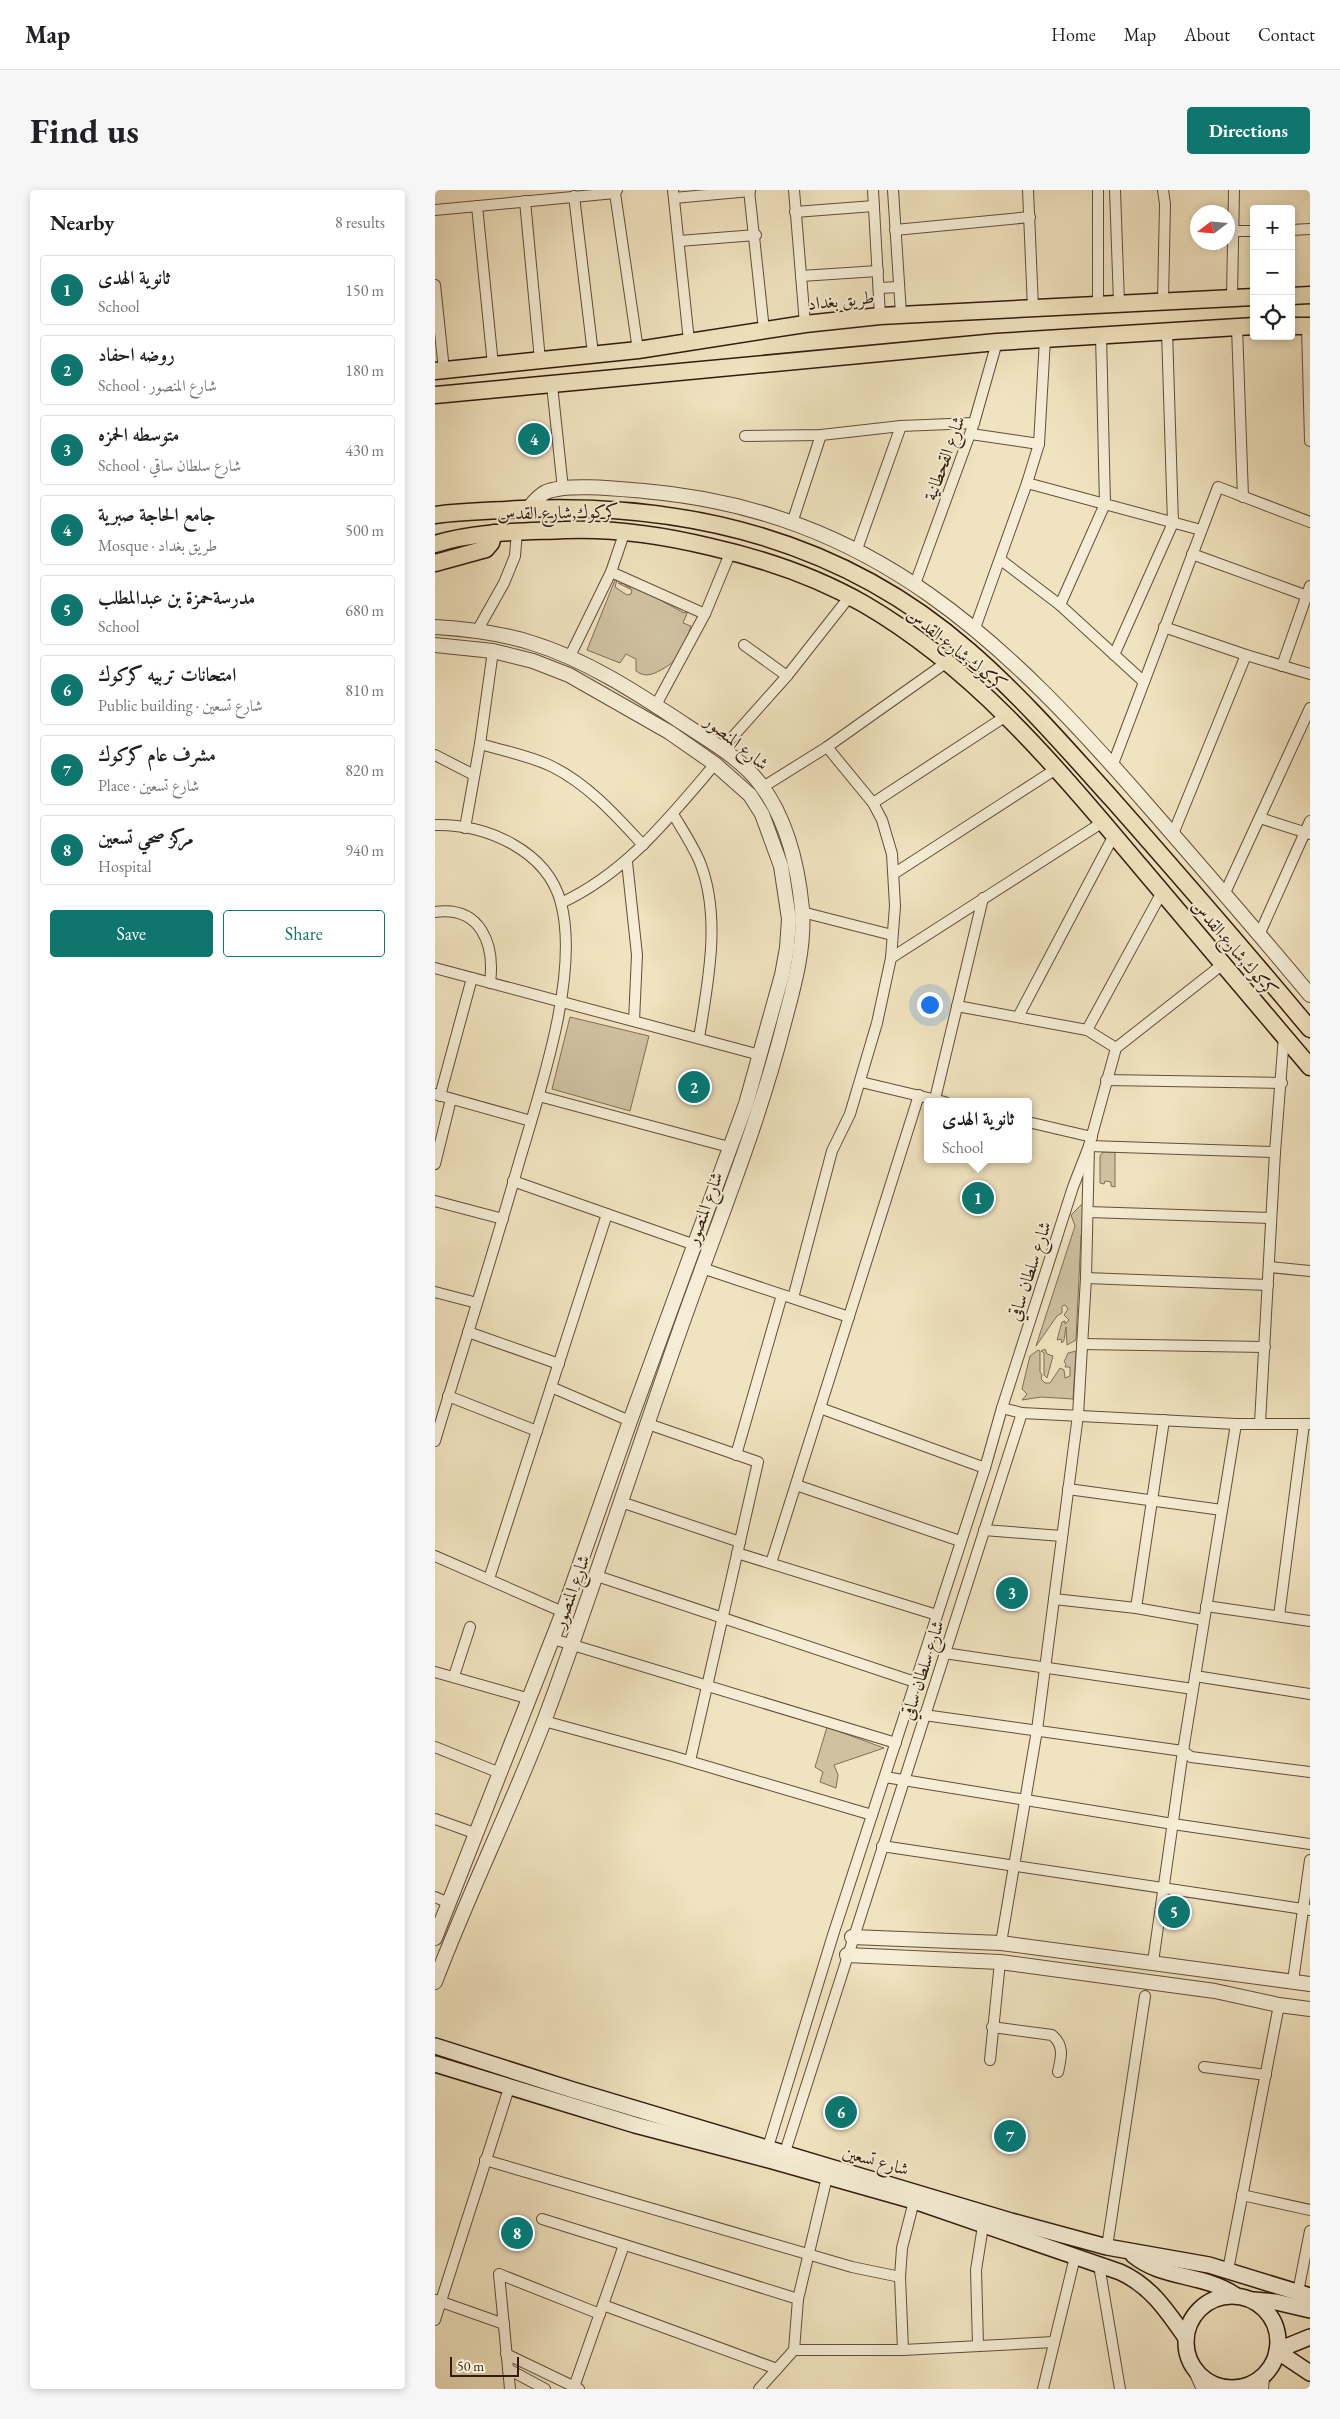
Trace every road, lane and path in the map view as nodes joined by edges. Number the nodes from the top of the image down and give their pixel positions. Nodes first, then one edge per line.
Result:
1 (794, 190) edge
2 (873, 190) edge
3 (893, 190) edge
4 (1028, 190) edge
5 (1098, 190) edge
6 (1115, 190) edge
7 (1163, 190) edge
8 (1234, 190) edge
9 (750, 191) edge
10 (616, 192) edge
11 (673, 194) edge
12 (574, 196) junction
13 (525, 201) junction
14 (1234, 205) edge
15 (477, 206) junction
16 (874, 206) junction
17 (435, 210) edge
18 (795, 212) junction
19 (1030, 216) junction
20 (1310, 229) edge
21 (895, 230) junction
22 (1295, 230) edge
23 (1235, 231) edge
24 (1250, 231) edge
25 (755, 235) junction
26 (679, 241) junction
27 (1233, 250) edge
28 (878, 271) junction
29 (801, 276) junction
30 (1098, 280) junction
31 (1117, 282) junction
32 (435, 285) edge
33 (899, 287) junction
34 (879, 288) junction
35 (1310, 295) edge
36 (1295, 296) edge
37 (1232, 297) junction
38 (1250, 297) edge
39 (1163, 301) junction
40 (1119, 303) junction
41 (1098, 304) junction
42 (1033, 308) junction
43 (901, 314) junction
44 (880, 316) junction
45 (805, 324) junction
46 (1250, 326) edge
47 (1303, 326) edge
48 (1237, 327) junction
49 (764, 330) junction
50 (1167, 330) junction
51 (1101, 335) junction
52 (1045, 339) junction
53 (689, 341) junction
54 (997, 342) junction
55 (638, 350) junction
56 (593, 354) junction
57 (540, 360) junction
58 (493, 365) junction
59 (440, 370) edge
60 (552, 384) junction
61 (438, 397) edge
62 (974, 423) junction
63 (901, 426) junction
64 (971, 434) junction
65 (821, 435) junction
66 (745, 436) dead end
67 (1310, 441) edge
68 (1039, 444) junction
69 (1027, 483) junction
70 (563, 489) junction
71 (1243, 497) junction
72 (1105, 504) junction
73 (528, 509) junction
74 (435, 516) edge
75 (684, 517) junction
76 (1310, 522) edge
77 (792, 523) junction
78 (1173, 523) junction
79 (1201, 530) junction
80 (625, 531) junction
81 (517, 532) junction
82 (493, 534) junction
83 (679, 539) junction
84 (435, 544) edge
85 (857, 549) junction
86 (731, 551) junction
87 (1192, 554) junction
88 (1001, 560) junction
89 (435, 563) edge
90 (611, 572) junction
91 (915, 584) junction
92 (1309, 593) edge
93 (849, 596) junction
94 (1060, 605) junction
95 (705, 614) junction
96 (435, 627) edge
97 (975, 628) junction
98 (1164, 628) junction
99 (477, 631) junction
100 (435, 645) edge
101 (744, 645) dead end
102 (493, 651) junction
103 (1114, 655) junction
104 (1246, 655) junction
105 (569, 658) junction
106 (947, 662) junction
107 (1282, 666) junction
108 (1310, 674) edge
109 (787, 676) junction
110 (1143, 682) junction
111 (628, 688) junction
112 (622, 703) junction
113 (656, 705) junction
114 (1310, 708) edge
115 (1006, 716) junction
116 (480, 744) junction
117 (827, 747) junction
118 (722, 749) junction
119 (435, 755) edge
120 (715, 764) junction
121 (1113, 764) junction
122 (1056, 769) junction
123 (1086, 771) junction
124 (474, 776) junction
125 (1071, 786) junction
126 (763, 787) junction
127 (873, 803) junction
128 (673, 814) junction
129 (1260, 818) junction
130 (1310, 821) edge
131 (1103, 822) junction
132 (435, 826) edge
133 (465, 828) junction
134 (1307, 833) edge
135 (1173, 834) junction
136 (1114, 835) junction
137 (643, 845) junction
138 (627, 862) junction
139 (895, 873) junction
140 (1162, 892) junction
141 (1225, 895) junction
142 (983, 898) junction
143 (561, 903) junction
144 (435, 912) edge
145 (802, 912) junction
146 (893, 935) junction
147 (1259, 935) junction
148 (891, 958) junction
149 (1223, 964) junction
150 (435, 968) edge
151 (472, 978) junction
152 (490, 983) junction
153 (1309, 992) edge
154 (561, 1001) junction
155 (957, 1006) junction
156 (1018, 1017) junction
157 (634, 1021) junction
158 (1310, 1029) edge
159 (1087, 1030) junction
160 (1284, 1036) junction
161 (699, 1038) junction
162 (1116, 1048) junction
163 (760, 1055) junction
164 (1310, 1067) edge
165 (1107, 1080) junction
166 (861, 1082) junction
167 (1282, 1083) junction
168 (438, 1095) edge
169 (919, 1095) junction
170 (539, 1096) junction
171 (930, 1098) edge
172 (941, 1098) edge
173 (451, 1099) junction
174 (531, 1121) junction
175 (1032, 1123) edge
176 (1090, 1142) junction
177 (729, 1147) junction
178 (1275, 1152) junction
179 (435, 1164) edge
180 (513, 1181) junction
181 (435, 1201) edge
182 (1088, 1212) junction
183 (607, 1214) junction
184 (1271, 1218) junction
185 (503, 1219) junction
186 (695, 1245) junction
187 (1269, 1267) junction
188 (702, 1268) junction
189 (1310, 1271) edge
190 (1086, 1278) junction
191 (1268, 1285) junction
192 (435, 1292) edge
193 (782, 1295) junction
194 (793, 1298) junction
195 (477, 1304) junction
196 (669, 1314) junction
197 (849, 1317) junction
198 (683, 1320) junction
199 (468, 1332) junction
200 (1082, 1344) junction
201 (1265, 1347) junction
202 (559, 1364) junction
203 (551, 1387) junction
204 (448, 1396) junction
205 (820, 1408) junction
206 (1001, 1408) junction
207 (1022, 1413) junction
208 (1078, 1415) junction
209 (1164, 1420) junction
210 (630, 1421) junction
211 (648, 1424) junction
212 (1236, 1424) junction
213 (1260, 1424) junction
214 (1307, 1424) edge
215 (537, 1431) junction
216 (435, 1441) edge
217 (736, 1455) junction
218 (985, 1468) junction
219 (796, 1485) junction
220 (1068, 1489) junction
221 (1152, 1501) junction
222 (621, 1502) junction
223 (1222, 1510) junction
224 (984, 1530) junction
225 (1062, 1536) junction
226 (960, 1541) junction
227 (740, 1542) junction
228 (737, 1553) junction
229 (435, 1556) edge
230 (771, 1563) junction
231 (597, 1576) junction
232 (489, 1579) junction
233 (1054, 1599) junction
234 (1206, 1606) junction
235 (1136, 1608) junction
236 (563, 1612) junction
237 (937, 1615) junction
238 (1279, 1616) junction
239 (723, 1618) junction
240 (1204, 1620) junction
241 (1310, 1621) edge
242 (470, 1628) dead end
243 (553, 1639) junction
244 (571, 1645) junction
245 (944, 1653) junction
246 (1045, 1666) junction
247 (435, 1672) edge
248 (454, 1676) junction
249 (1195, 1676) junction
250 (915, 1682) junction
251 (707, 1686) junction
252 (1193, 1689) junction
253 (1310, 1694) edge
254 (530, 1699) junction
255 (924, 1715) junction
256 (543, 1721) junction
257 (1037, 1730) junction
258 (896, 1742) junction
259 (435, 1747) edge
260 (1183, 1751) junction
261 (690, 1761) junction
262 (500, 1772) junction
263 (1310, 1772) edge
264 (885, 1777) junction
265 (903, 1780) junction
266 (1026, 1799) junction
267 (872, 1815) junction
268 (435, 1819) edge
269 (1173, 1824) junction
270 (477, 1834) junction
271 (1310, 1844) edge
272 (882, 1846) junction
273 (1310, 1860) edge
274 (1015, 1867) junction
275 (1165, 1888) junction
276 (435, 1897) edge
277 (449, 1903) junction
278 (1307, 1909) edge
279 (852, 1937) junction
280 (435, 1938) edge
281 (1001, 1943) junction
282 (847, 1955) junction
283 (1000, 1962) junction
284 (1153, 1962) junction
285 (1293, 1981) junction
286 (435, 1982) edge
287 (1310, 1984) edge
288 (1145, 1996) dead end
289 (1279, 2005) junction
290 (1310, 2009) edge
291 (992, 2027) junction
292 (435, 2046) edge
293 (990, 2060) dead end
294 (435, 2064) edge
295 (1204, 2067) dead end
296 (1058, 2072) dead end
297 (1266, 2075) junction
298 (509, 2088) junction
299 (768, 2147) junction
300 (785, 2152) junction
301 (485, 2160) junction
302 (827, 2177) junction
303 (1242, 2195) junction
304 (914, 2201) junction
305 (1310, 2210) edge
306 (542, 2219) dead end
307 (983, 2226) junction
308 (1310, 2230) edge
309 (624, 2245) junction
310 (1107, 2247) junction
311 (1130, 2252) junction
312 (808, 2254) junction
313 (1075, 2257) junction
314 (1099, 2265) junction
315 (1228, 2270) junction
316 (900, 2277) junction
317 (1304, 2294) edge
318 (1235, 2296) junction
319 (798, 2299) junction
320 (1251, 2300) junction
321 (438, 2301) edge
322 (601, 2309) junction
323 (1310, 2310) edge
324 (435, 2320) edge
325 (504, 2324) junction
326 (1310, 2337) edge
327 (1186, 2338) junction
328 (1054, 2342) junction
329 (978, 2345) junction
330 (794, 2350) junction
331 (903, 2350) junction
332 (1277, 2351) junction
333 (506, 2354) junction
334 (1195, 2368) junction
335 (508, 2369) junction
336 (777, 2369) junction
337 (1310, 2373) edge
338 (1261, 2383) edge
339 (577, 2388) edge
340 (510, 2389) edge
341 (545, 2389) edge
342 (759, 2389) edge
343 (1043, 2389) edge
344 (1120, 2389) edge
345 (1204, 2389) edge

1 - 18 street
2 - 16 street
3 - 21 street
4 - 19 street
5 - 30 street
6 - 31 street
7 - 39 street
8 - 14 street
9 - 11 street
9 - 25 street
10 - 12 street
10 - 55 street
11 - 26 street
12 - 13 street
12 - 56 street
13 - 15 street
13 - 57 street
15 - 17 street
15 - 58 street
16 - 18 street
16 - 28 street
18 - 29 street
19 - 21 street
19 - 42 street
20 - 22 street
21 - 33 street
23 - 24 street
25 - 26 street
25 - 49 street
26 - 53 street
27 - 37 street
28 - 29 street
28 - 34 street
29 - 45 street
30 - 31 street
30 - 41 street
31 - 40 street
32 - 59 street
33 - 34 street
33 - 43 street
34 - 44 street
35 - 36 main road
37 - 38 main road, طريق بغداد
37 - 39 main road, طريق بغداد
39 - 40 main road, طريق بغداد
40 - 41 main road, طريق بغداد
41 - 42 main road, طريق بغداد
42 - 43 main road, طريق بغداد
43 - 44 main road, طريق بغداد
44 - 45 main road, طريق بغداد
45 - 49 main road, طريق بغداد
46 - 48 main road
47 - 67 street
48 - 50 main road
48 - 71 street
49 - 53 main road, طريق بغداد
50 - 51 main road
50 - 78 street
51 - 52 main road
51 - 72 street
52 - 54 main road
52 - 68 street
53 - 55 main road, طريق بغداد
54 - 60 main road
54 - 62 street, شارع القحطانية
55 - 56 main road, طريق بغداد
56 - 57 main road, طريق بغداد
57 - 58 main road, طريق بغداد
58 - 59 main road, طريق بغداد
60 - 61 main road
60 - 70 street
62 - 63 street
62 - 64 street, شارع القحطانية
63 - 65 street
63 - 85 street
64 - 68 street
64 - 91 street, شارع القحطانية
65 - 66 street
65 - 77 street
68 - 69 street
69 - 72 street
69 - 88 street
70 - 73 street
70 - 77 street
71 - 76 street
71 - 79 street
72 - 78 street
72 - 94 street
73 - 74 main road, كركوك,شارع القدس
73 - 75 main road, كركوك,شارع القدس
75 - 83 main road
75 - 123 main road, كركوك,شارع القدس
77 - 85 street
78 - 79 street
78 - 103 street
79 - 87 street
80 - 81 main road, كركوك,شارع القدس
80 - 83 main road, كركوك,شارع القدس
80 - 90 street
81 - 82 main road, كركوك,شارع القدس
81 - 99 street
82 - 84 main road, كركوك,شارع القدس
82 - 89 main road
83 - 86 main road, كركوك,شارع القدس
85 - 91 street
86 - 93 main road, كركوك,شارع القدس
86 - 95 street
87 - 92 street
87 - 98 street
88 - 94 street
88 - 97 street
90 - 95 street
90 - 105 street
91 - 97 street
92 - 107 street
93 - 106 main road, كركوك,شارع القدس
93 - 109 street
94 - 103 street
95 - 113 street
96 - 99 street, شارع المنصور
97 - 121 street
98 - 104 street
98 - 110 street
99 - 105 street, شارع المنصور
100 - 102 street, شارع المنصور
101 - 109 street
102 - 112 street, شارع المنصور
102 - 116 street
103 - 110 street
104 - 107 street
104 - 135 street
105 - 111 street, شارع المنصور
106 - 115 main road, كركوك,شارع القدس
106 - 117 street
107 - 108 street
109 - 118 street
110 - 121 street
111 - 112 street
111 - 113 street, شارع المنصور
112 - 120 street, شارع المنصور
113 - 118 street, شارع المنصور
114 - 129 street
115 - 122 main road, كركوك,شارع القدس
115 - 127 street
116 - 124 street
116 - 137 street
117 - 126 street
117 - 127 street
118 - 126 street, شارع المنصور
119 - 124 street
120 - 128 street
120 - 163 street, شارع المنصور
121 - 135 street
122 - 125 main road, كركوك,شارع القدس
122 - 139 street
123 - 125 main road
123 - 158 main road, كركوك,شارع القدس
124 - 133 street
125 - 131 main road, كركوك,شارع القدس
126 - 145 street, شارع المنصور
127 - 139 street
128 - 137 street
128 - 161 street
129 - 134 street
129 - 141 street
130 - 134 street
131 - 136 main road, كركوك,شارع القدس
131 - 142 street
132 - 133 street
133 - 143 street
134 - 147 street
135 - 141 street
136 - 140 main road, كركوك,شارع القدس
136 - 156 street
137 - 138 street
138 - 143 street
138 - 157 street
139 - 146 street
140 - 149 main road, كركوك,شارع القدس
140 - 159 street
141 - 147 street
142 - 148 street
142 - 155 street
143 - 154 street
144 - 152 street
145 - 146 street
145 - 188 street, شارع المنصور
146 - 148 street
147 - 153 street
148 - 166 street
149 - 160 main road, كركوك,شارع القدس
149 - 162 street
150 - 151 street
151 - 152 street
151 - 168 street
152 - 154 street
154 - 157 street
154 - 170 street
155 - 156 street
155 - 172 street
156 - 159 street
157 - 161 street
159 - 162 street
160 - 164 main road, كركوك,شارع القدس
160 - 167 street
161 - 163 street
162 - 165 street
163 - 177 street, شارع المنصور
165 - 167 street
165 - 176 street
166 - 169 street
166 - 194 street
167 - 178 street
168 - 173 street
169 - 171 street
169 - 197 street
170 - 174 street
170 - 177 street
173 - 174 street
173 - 179 street
174 - 180 street
175 - 176 street
176 - 178 street
176 - 182 street
176 - 206 street, شارع سلطان ساقي
177 - 186 street, شارع المنصور
178 - 184 street
180 - 183 street
180 - 185 street
181 - 185 street
182 - 184 street
182 - 190 street
183 - 186 street
183 - 202 street
184 - 187 street
185 - 195 street
186 - 196 street, شارع المنصور
187 - 189 street
187 - 191 street
188 - 193 street
188 - 198 street, شارع المنصور
190 - 191 street
190 - 200 street
191 - 201 street
192 - 195 street
193 - 194 street
193 - 217 street
194 - 197 street
195 - 199 street
196 - 198 street
196 - 210 street, شارع المنصور
197 - 205 street
198 - 211 street, شارع المنصور
199 - 202 street
199 - 204 street
200 - 201 street
200 - 208 street
201 - 213 street
202 - 203 street
203 - 210 street
203 - 215 street
204 - 215 street
204 - 216 street
205 - 218 street
205 - 219 street
206 - 207 street
206 - 218 street, شارع سلطان ساقي
207 - 208 street
207 - 224 street, شارع سلطان ساقي
208 - 209 street
208 - 220 street
209 - 212 street
209 - 221 street
210 - 236 street, شارع المنصور
211 - 217 street
211 - 222 street, شارع المنصور
212 - 213 street
212 - 223 street
213 - 214 street
214 - 238 street
215 - 232 street
217 - 227 street
218 - 226 street, شارع سلطان ساقي
219 - 226 street
219 - 230 street
220 - 221 street
220 - 225 street
221 - 223 street
221 - 235 street
222 - 227 street
222 - 231 street, شارع المنصور
223 - 234 street
224 - 225 street
224 - 245 street, شارع سلطان ساقي
225 - 233 street
226 - 237 street, شارع سلطان ساقي
227 - 228 street
228 - 230 street
228 - 239 street
229 - 232 street
230 - 237 street
231 - 239 street
231 - 244 street, شارع المنصور
232 - 236 street
233 - 235 street
233 - 246 street
234 - 238 street
234 - 240 street
235 - 240 street
236 - 243 street, شارع المنصور
237 - 250 street, شارع سلطان ساقي
238 - 241 street
239 - 250 street
239 - 251 street
240 - 249 street
242 - 248 street
243 - 244 street
243 - 254 street, شارع المنصور
244 - 251 street
244 - 256 street, شارع المنصور
245 - 246 street
245 - 255 street, شارع سلطان ساقي
246 - 252 street
246 - 257 street
247 - 248 street
248 - 254 street
249 - 252 street
249 - 253 street
250 - 258 street, شارع سلطان ساقي
251 - 258 street
251 - 261 street
252 - 260 street
254 - 262 street, شارع المنصور
255 - 257 street
255 - 265 street, شارع سلطان ساقي
256 - 261 street
256 - 286 street, شارع المنصور
257 - 260 street
257 - 266 street
258 - 264 street, شارع سلطان ساقي
259 - 262 street
260 - 263 street
260 - 269 street
261 - 267 street
262 - 270 street, شارع المنصور
264 - 265 street
264 - 267 street, شارع سلطان ساقي
265 - 266 street
265 - 272 street, شارع سلطان ساقي
266 - 269 street
266 - 274 street
267 - 299 street, شارع سلطان ساقي
268 - 270 street
269 - 271 street
269 - 275 street
270 - 277 street, شارع المنصور
272 - 274 street
272 - 279 street, شارع سلطان ساقي
273 - 278 street
274 - 275 street
274 - 281 street
275 - 278 street
275 - 284 street
276 - 277 street
277 - 280 street, شارع المنصور
278 - 285 street
279 - 281 street
279 - 282 street, شارع سلطان ساقي
281 - 284 street
282 - 283 street
282 - 300 street, شارع سلطان ساقي
283 - 289 street
283 - 291 street
284 - 285 street
285 - 287 street
288 - 310 street
289 - 290 street
289 - 297 street
291 - 293 street
291 - 296 street
292 - 299 main road, شارع تسعين
294 - 298 main road, شارع تسعين
295 - 297 street
297 - 303 street
298 - 301 street
298 - 302 main road, شارع تسعين
299 - 300 main road, شارع تسعين
300 - 310 main road, شارع تسعين
301 - 312 street
301 - 321 street
302 - 304 main road, شارع تسعين
302 - 312 street
303 - 305 street
303 - 315 street
304 - 307 main road, شارع تسعين
304 - 316 street
306 - 309 street
307 - 313 main road, شارع تسعين
307 - 329 street
308 - 317 street
309 - 319 street
309 - 322 street
310 - 311 main road, شارع تسعين
311 - 315 main road, شارع تسعين
311 - 318 main road
312 - 316 street
312 - 319 street
313 - 314 main road, شارع تسعين
313 - 328 street
314 - 327 main road, شارع تسعين
314 - 344 street
315 - 317 main road, شارع تسعين
316 - 331 street
318 - 320 main road
318 - 327 main road
319 - 330 street
320 - 323 main road
320 - 332 main road
321 - 324 street
321 - 325 street
322 - 325 street
322 - 336 street
322 - 339 street
325 - 333 street
326 - 332 main road
327 - 334 main road
328 - 329 street
328 - 343 street
329 - 331 street
330 - 331 street
330 - 336 street
332 - 337 main road
332 - 338 main road
333 - 335 street
333 - 339 street
334 - 338 main road
334 - 345 street
335 - 340 street
335 - 341 street
336 - 342 street

